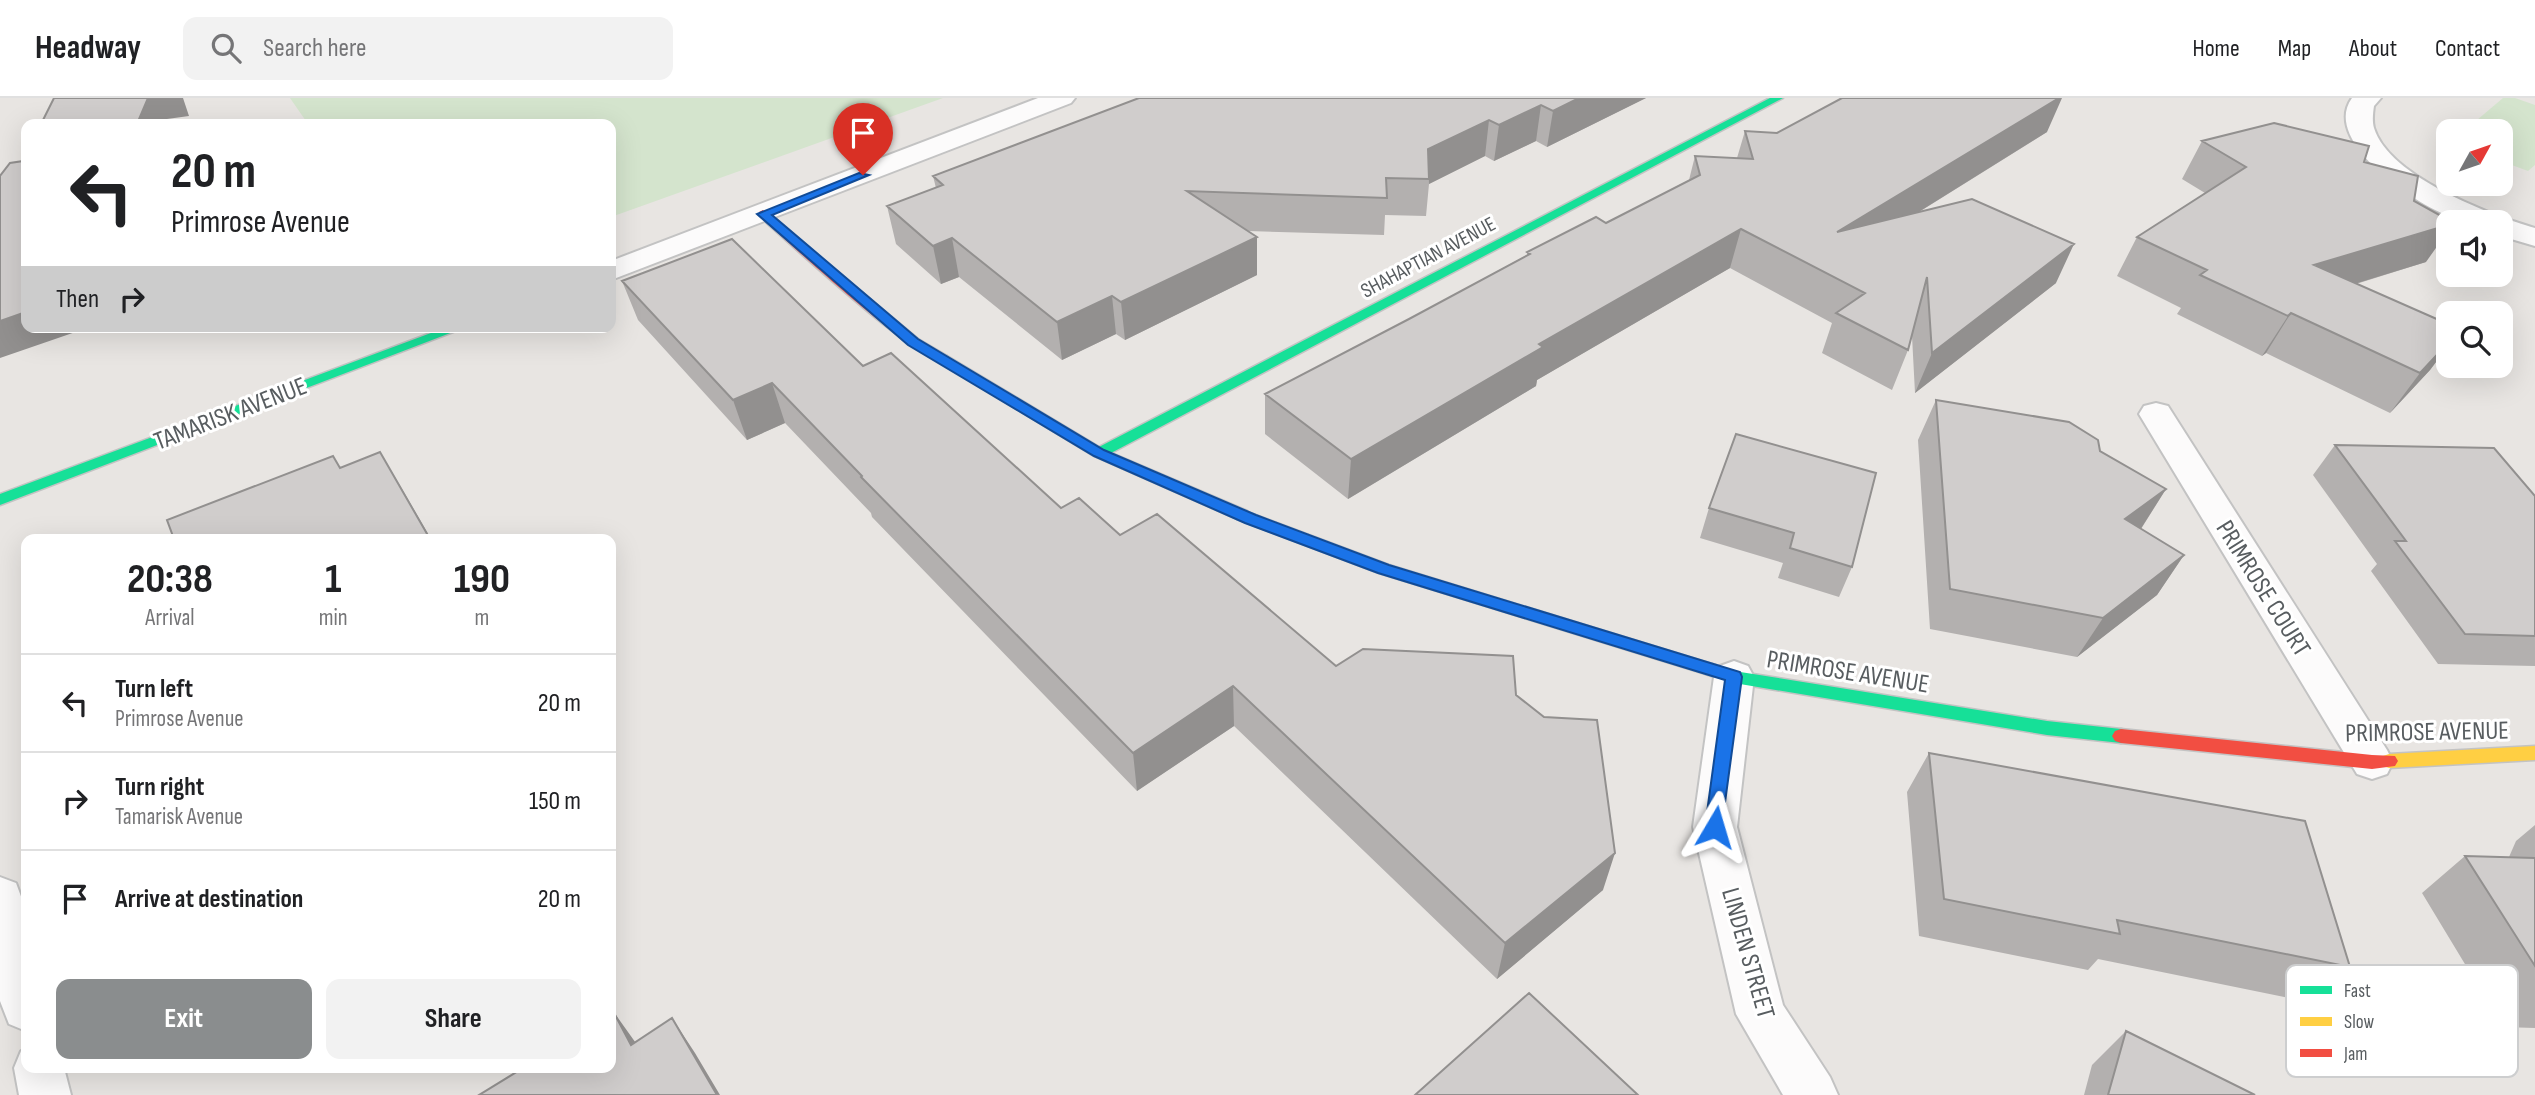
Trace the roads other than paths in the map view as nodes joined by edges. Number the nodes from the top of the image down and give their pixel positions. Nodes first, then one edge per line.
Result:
1 (1062, 98) edge
2 (1778, 98) edge
3 (2368, 98) edge
4 (2464, 210) edge
5 (763, 214) junction
6 (2513, 231) edge
7 (2535, 237) edge
8 (616, 269) edge
9 (444, 333) edge
10 (2156, 414) dead end
11 (1099, 453) junction
12 (0, 500) edge
13 (1734, 677) junction
14 (2535, 753) edge
15 (2372, 761) junction
16 (0, 897) edge
17 (21, 987) edge
18 (40, 1073) edge
19 (45, 1095) edge
20 (1812, 1095) edge

1 - 5 street
2 - 11 street, SHAHAPTIAN AVENUE
3 - 4 street
5 - 8 street
5 - 11 street, PRIMROSE AVENUE
6 - 7 street
9 - 12 street, TAMARISK AVENUE
10 - 15 street, PRIMROSE COURT
11 - 13 street, PRIMROSE AVENUE
13 - 15 street, PRIMROSE AVENUE
13 - 20 street, LINDEN STREET
14 - 15 street, PRIMROSE AVENUE
16 - 17 street
18 - 19 street

